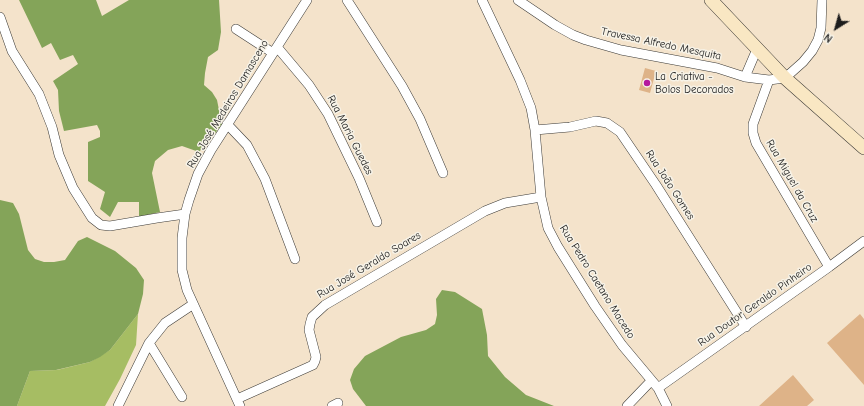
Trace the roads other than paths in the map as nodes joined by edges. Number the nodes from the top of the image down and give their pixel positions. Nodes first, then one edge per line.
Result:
1 (307, 0) edge
2 (347, 0) edge
3 (482, 0) edge
4 (518, 0) edge
5 (711, 0) edge
6 (822, 0) edge
7 (0, 17) edge
8 (236, 29) dead end
9 (757, 49) junction
10 (275, 50) junction
11 (745, 77) junction
12 (785, 78) junction
13 (769, 80) junction
14 (227, 124) junction
15 (535, 130) junction
16 (864, 148) edge
17 (443, 173) dead end
18 (541, 197) junction
19 (185, 214) junction
20 (377, 222) dead end
21 (864, 240) edge
22 (295, 260) dead end
23 (829, 267) junction
24 (192, 305) junction
25 (746, 327) junction
26 (150, 343) junction
27 (651, 381) junction
28 (658, 388) junction
29 (182, 397) dead end
30 (238, 403) edge
31 (119, 405) edge
32 (627, 406) edge
33 (667, 406) edge

1 - 10 street, Rua José Medeiros Damasceno
2 - 17 street
3 - 15 street, Rua Pedro Caetano Macedo
4 - 11 street, Travessa Alfredo Mesquita
5 - 9 main road
6 - 12 street
7 - 19 street
8 - 10 street, Rua Maria Guedes
9 - 11 street
9 - 12 main road
10 - 14 street, Rua José Medeiros Damasceno
10 - 20 street, Rua Maria Guedes
11 - 13 street, Travessa Alfredo Mesquita
12 - 13 street, Travessa Alfredo Mesquita
12 - 16 main road
13 - 23 street, Rua Miguel da Cruz
14 - 19 street, Rua José Medeiros Damasceno
14 - 22 street
15 - 18 street, Rua Pedro Caetano Macedo
15 - 25 street, Rua João Gomes
18 - 27 street, Rua Pedro Caetano Macedo
18 - 30 street, Rua José Geraldo Soares
19 - 24 street, Rua José Medeiros Damasceno
21 - 23 street, Rua Doutor Geraldo Pinheiro
23 - 25 street, Rua Doutor Geraldo Pinheiro
24 - 26 street
24 - 30 street, Rua José Medeiros Damasceno
25 - 28 street, Rua Doutor Geraldo Pinheiro
26 - 29 street
26 - 31 street
27 - 28 street, Rua Pedro Caetano Macedo
27 - 32 street
28 - 33 street, Rua Pedro Caetano Macedo

